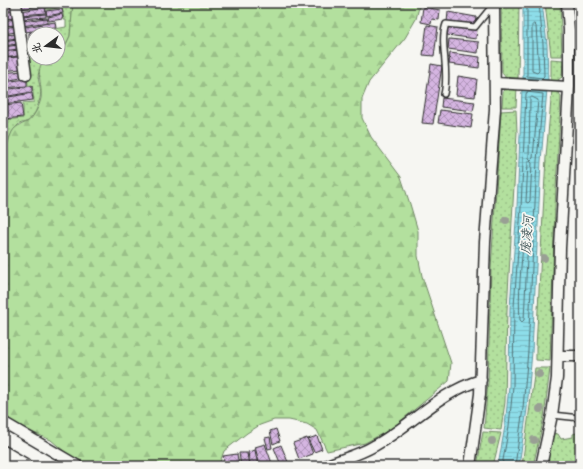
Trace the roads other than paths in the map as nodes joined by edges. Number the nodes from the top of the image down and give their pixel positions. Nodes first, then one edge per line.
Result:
1 (16, 3) edge
2 (494, 3) edge
3 (567, 3) edge
4 (26, 75) dead end
5 (496, 83) junction
6 (569, 87) junction
7 (444, 94) dead end
8 (558, 356) junction
9 (580, 356) edge
10 (481, 380) junction
11 (552, 415) junction
12 (580, 418) edge
13 (3, 422) edge
14 (3, 453) edge
15 (24, 466) edge
16 (78, 466) edge
17 (325, 466) edge
18 (470, 466) edge
19 (541, 466) edge

1 - 4 street
2 - 5 street
2 - 7 lane
3 - 6 street
5 - 6 street
5 - 10 street
6 - 8 street
8 - 9 street
8 - 11 street
10 - 17 street
10 - 18 street
11 - 12 lane
11 - 19 street
13 - 16 street
14 - 15 street

